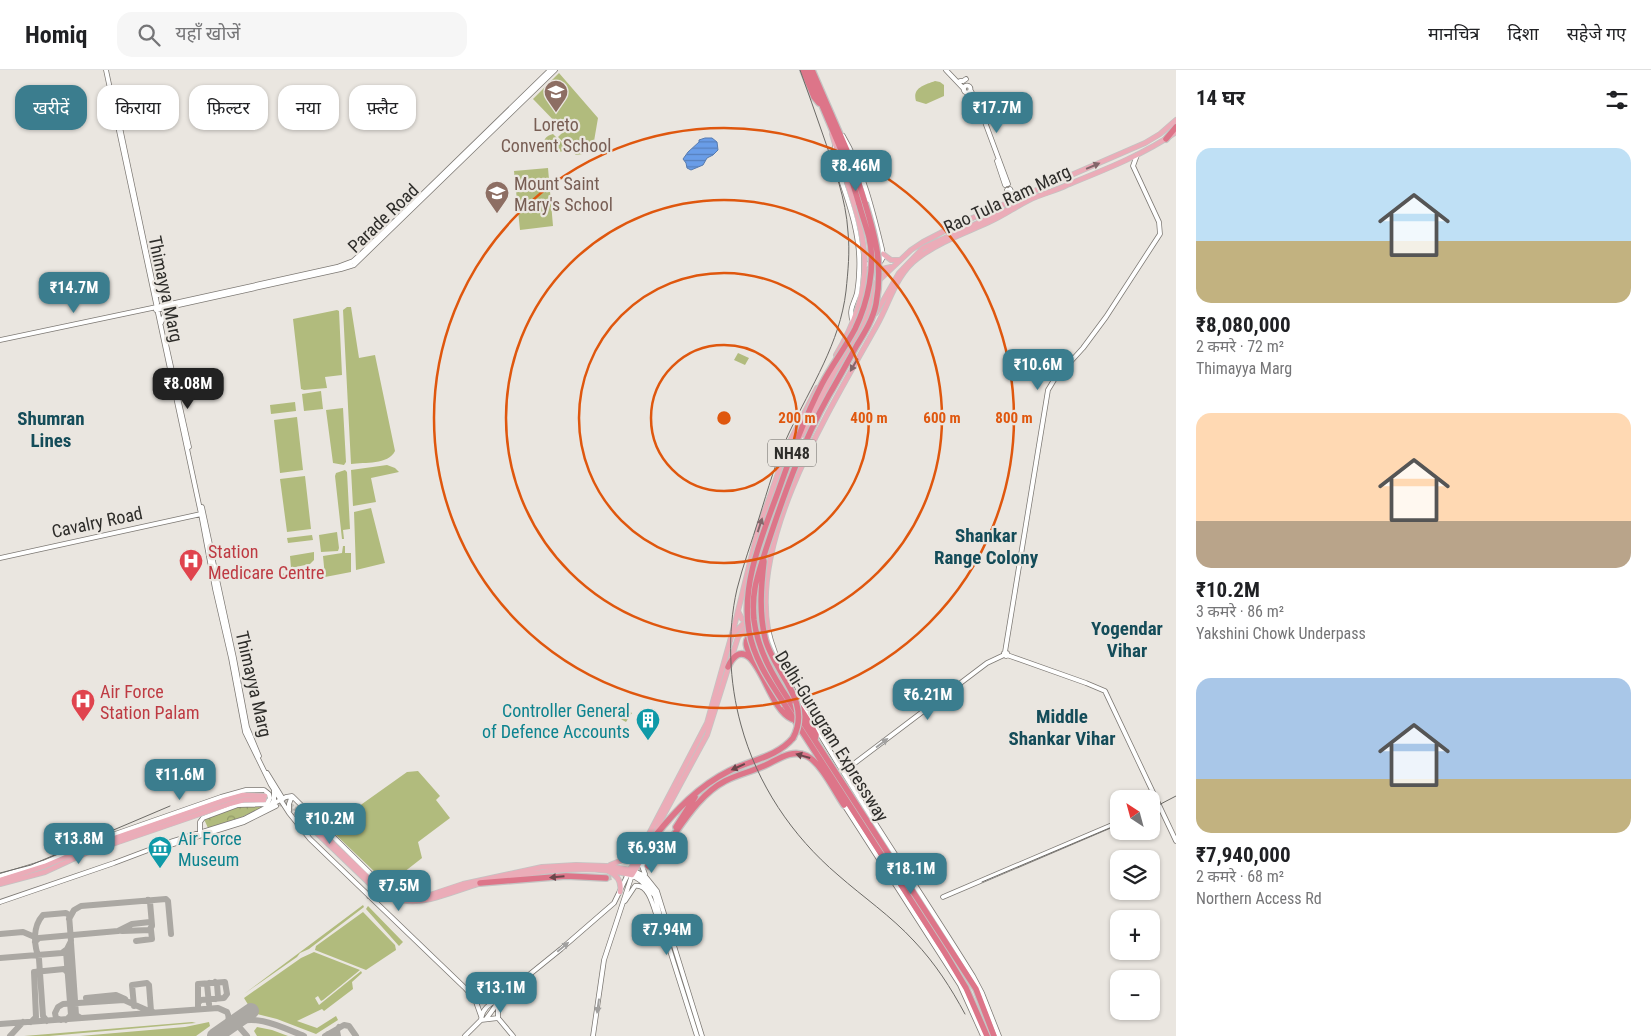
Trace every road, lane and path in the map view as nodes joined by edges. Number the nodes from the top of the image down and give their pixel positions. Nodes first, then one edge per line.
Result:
1 (107, 70) edge
2 (550, 70) edge
3 (555, 70) edge
4 (803, 70) edge
5 (807, 70) edge
6 (812, 70) edge
7 (947, 70) edge
8 (966, 78) dead end
9 (960, 81) junction
10 (965, 87) junction
11 (822, 106) junction
12 (831, 120) junction
13 (1176, 120) edge
14 (1176, 127) edge
15 (1176, 132) edge
16 (1166, 139) junction
17 (835, 145) junction
18 (1137, 155) junction
19 (1120, 162) junction
20 (1133, 166) junction
21 (1013, 200) junction
22 (1028, 200) junction
23 (862, 204) junction
24 (882, 254) junction
25 (900, 260) junction
26 (865, 265) junction
27 (894, 266) junction
28 (865, 273) junction
29 (155, 290) junction
30 (227, 292) junction
31 (171, 305) junction
32 (156, 308) junction
33 (853, 322) junction
34 (870, 322) junction
35 (161, 323) junction
36 (0, 340) edge
37 (788, 445) junction
38 (791, 455) junction
39 (807, 455) junction
40 (201, 514) junction
41 (205, 529) junction
42 (766, 551) junction
43 (750, 557) junction
44 (0, 558) edge
45 (770, 562) junction
46 (765, 608) junction
47 (738, 609) junction
48 (754, 623) junction
49 (768, 629) junction
50 (731, 640) junction
51 (763, 641) junction
52 (1005, 654) junction
53 (756, 666) junction
54 (728, 667) junction
55 (788, 692) junction
56 (799, 698) junction
57 (787, 704) junction
58 (794, 720) junction
59 (814, 739) junction
60 (843, 772) junction
61 (704, 788) junction
62 (274, 790) junction
63 (1152, 790) edge
64 (280, 794) junction
65 (843, 795) junction
66 (290, 796) junction
67 (282, 801) junction
68 (844, 805) junction
69 (1160, 807) edge
70 (270, 808) junction
71 (289, 813) junction
72 (201, 820) junction
73 (1110, 826) edge
74 (141, 827) junction
75 (207, 832) junction
76 (200, 834) junction
77 (654, 839) junction
78 (1176, 841) edge
79 (668, 843) junction
80 (644, 844) junction
81 (648, 866) tunnel mouth
82 (606, 868) junction
83 (631, 872) junction
84 (0, 876) edge
85 (606, 878) tunnel mouth
86 (0, 880) edge
87 (480, 883) junction
88 (0, 884) edge
89 (657, 891) junction
90 (620, 892) junction
91 (368, 896) junction
92 (430, 896) junction
93 (387, 897) junction
94 (942, 897) dead end
95 (0, 902) edge
96 (622, 906) junction
97 (610, 907) junction
98 (620, 911) junction
99 (665, 935) junction
100 (464, 987) junction
101 (498, 1001) junction
102 (481, 1018) junction
103 (486, 1018) junction
104 (498, 1018) junction
105 (474, 1027) junction
106 (467, 1035) edge
107 (473, 1036) edge
108 (513, 1036) edge
109 (592, 1036) edge
110 (697, 1036) edge
111 (702, 1036) edge
112 (983, 1036) edge
113 (987, 1036) edge
114 (994, 1036) edge
115 (1000, 1036) edge

1 - 29 street, Thimayya Marg
1 - 32 street, Thimayya Marg
2 - 30 street, Parade Road
3 - 30 street, Parade Road
4 - 11 highway
5 - 11 highway, Delhi-Gurugram Expressway / NH48
6 - 12 highway, Delhi-Gurugram Expressway / NH48
7 - 9 street
7 - 10 street
8 - 9 street
9 - 10 street
10 - 21 street
11 - 12 highway, Delhi-Gurugram Expressway / NH48
12 - 17 main road
12 - 23 highway, Delhi-Gurugram Expressway / NH48
12 - 24 street
21 -> 13 main road, Rao Tula Ram Marg
14 - 16 highway
15 - 16 main road, Rao Tula Ram Marg
16 - 18 main road, Rao Tula Ram Marg
17 - 26 main road
17 - 33 street
18 - 19 main road, Rao Tula Ram Marg
18 - 20 street
19 - 20 street
19 - 22 main road, Rao Tula Ram Marg
20 - 52 street
21 - 25 main road, Rao Tula Ram Marg
22 - 34 main road, bridge
22 -> 39 main road, Rao Tula Ram Marg
23 - 34 highway, Delhi-Gurugram Expressway / NH48, bridge
23 - 38 highway, Delhi-Gurugram Expressway / NH48, bridge
24 - 25 main road
24 - 26 street
25 - 27 main road, Rao Tula Ram Marg
26 - 28 main road
27 - 28 main road
27 - 38 main road, Rao Tula Ram Marg, bridge
28 - 33 main road
29 - 31 street
29 - 32 street, Thimayya Marg
30 - 31 street, Parade Road
31 - 32 street, Parade Road
31 - 35 street
32 - 35 street, Thimayya Marg
32 - 36 street, Parade Road
32 - 40 street, Thimayya Marg
33 - 37 main road
34 - 42 highway, Delhi-Gurugram Expressway / NH48, bridge
35 - 41 street, Thimayya Marg
37 - 39 main road
43 -> 37 main road
38 - 57 highway, Delhi-Gurugram Expressway / NH48, bridge
39 - 45 main road, Rao Tula Ram Marg
40 - 41 street, Thimayya Marg
40 - 44 street, Cavalry Road
41 - 62 street, Thimayya Marg
41 - 64 street, Thimayya Marg
42 - 57 highway, Delhi-Gurugram Expressway / NH48, bridge
42 -> 61 highway, bridge
43 - 45 main road
43 - 47 main road
45 - 46 main road, Rao Tula Ram Marg
46 - 47 main road
46 - 49 main road, Rao Tula Ram Marg
47 - 50 main road
48 - 49 main road
48 - 50 main road
48 - 51 highway
48 - 54 main road
49 - 56 street
50 - 80 main road
51 - 53 highway
51 - 55 highway
60 -> 52 street
52 - 63 street
53 - 54 highway
53 - 58 highway
54 - 77 main road
55 - 56 highway
55 - 59 highway
56 - 60 street
57 - 58 highway, Delhi-Gurugram Expressway / NH48
57 - 59 highway, Delhi-Gurugram Expressway / NH48
58 - 65 highway, Delhi-Gurugram Expressway / NH48
59 - 114 highway, Delhi-Gurugram Expressway / NH48
60 - 115 street
61 - 77 highway
61 - 79 highway
62 - 67 street, Thimayya Marg
62 - 70 street
64 - 66 street
64 - 67 street, Thimayya Marg
65 - 68 street
65 - 113 highway, Delhi-Gurugram Expressway / NH48
66 - 67 street
66 - 71 street
66 - 92 street
67 - 70 street
67 - 71 street
68 -> 79 highway
68 - 112 street
69 - 78 street
70 - 71 street
70 - 75 street
71 - 91 street
72 - 74 street
72 - 75 street
72 - 76 street
73 - 94 street
74 - 84 street
74 - 86 main road
74 - 88 main road
75 - 76 street
76 - 95 street
77 - 83 main road
77 - 89 street
79 - 81 highway
80 - 82 main road
80 - 83 main road
82 - 83 main road
82 - 87 main road
82 - 90 main road
82 - 92 main road
83 - 89 street
83 - 90 street
83 - 96 street
83 - 99 street
85 -> 87 highway
87 - 93 main road
89 - 111 street
90 - 97 street
91 - 93 street
91 - 100 street
92 - 93 main road
96 - 98 street
96 - 99 street
97 - 98 street
101 -> 97 street
98 -> 109 street
99 - 110 street
100 - 101 street
100 - 102 street
101 - 102 street
101 - 103 street
101 - 104 street
102 - 103 street
102 - 105 street
103 - 104 street
104 - 108 street
105 - 106 street
105 - 107 street

